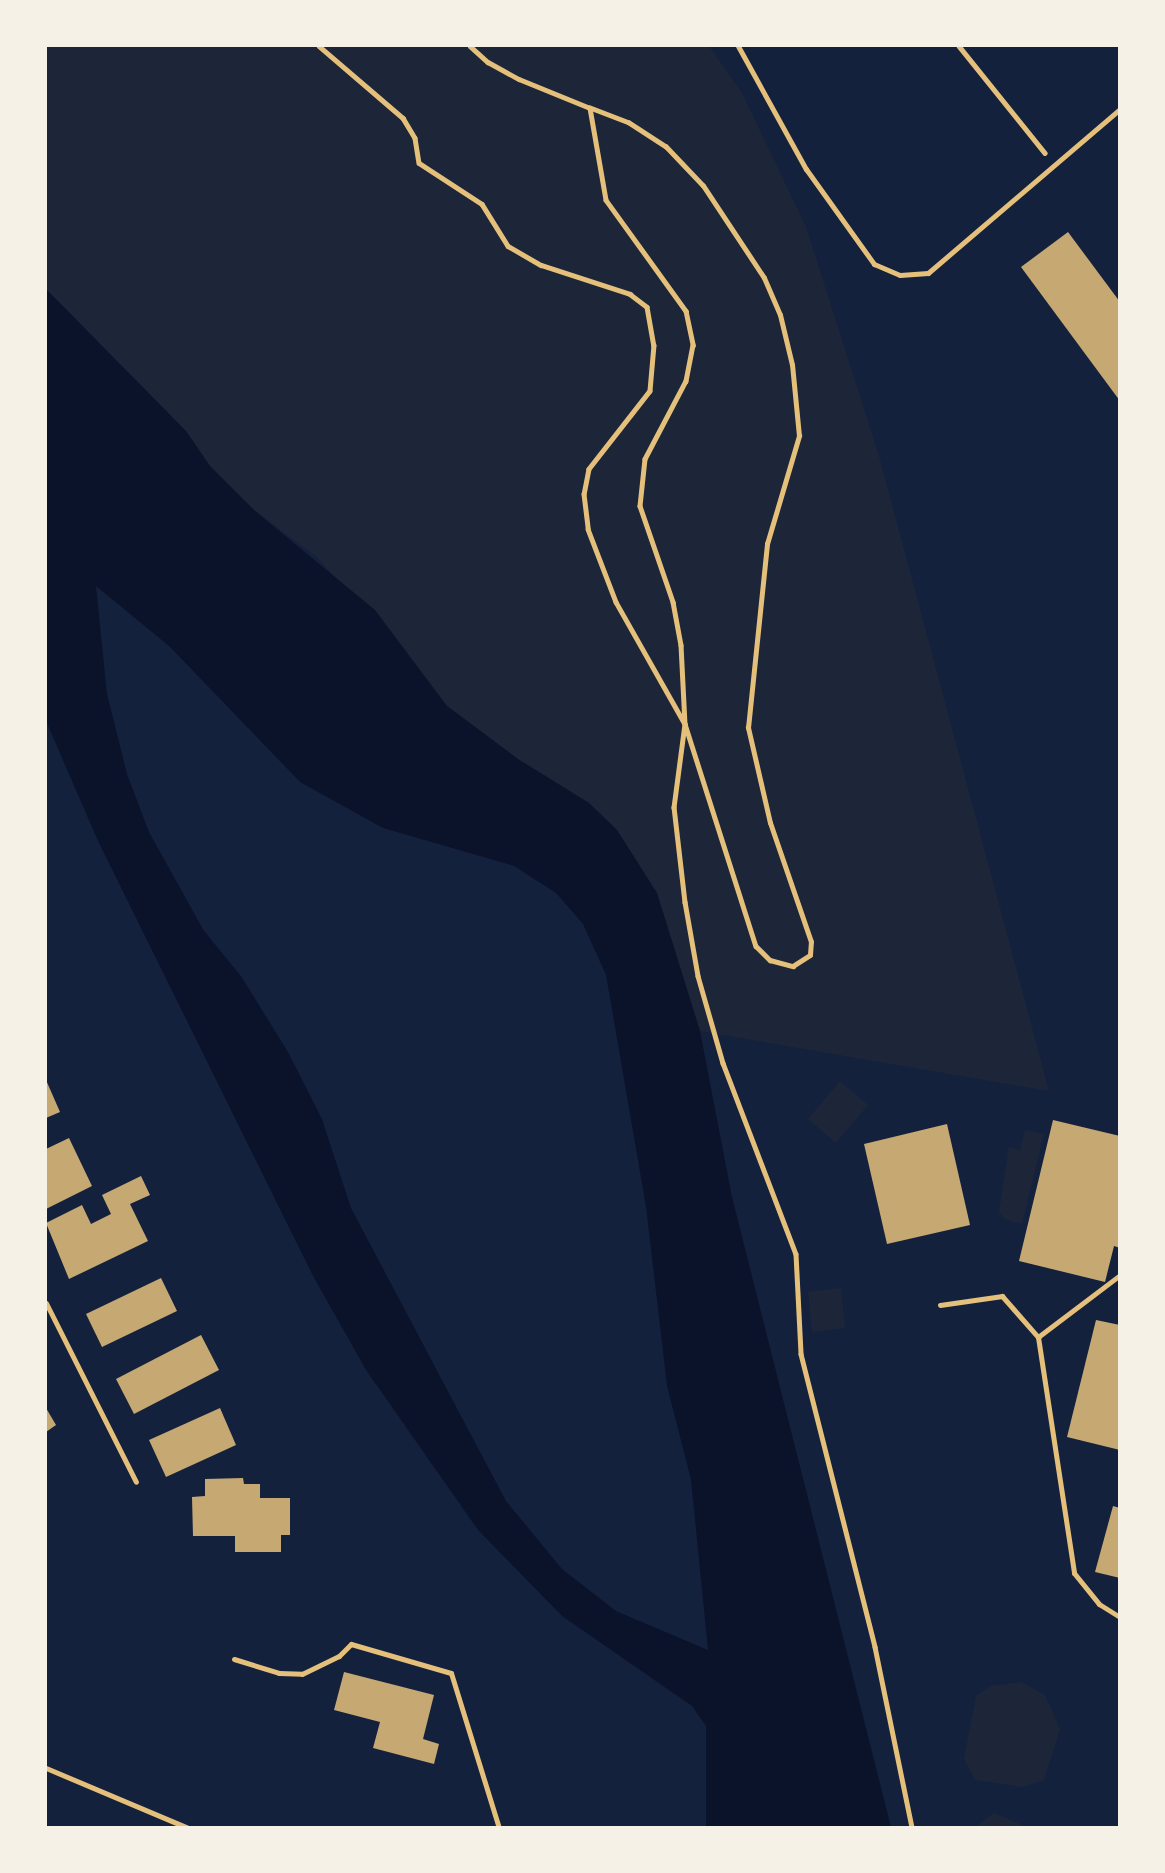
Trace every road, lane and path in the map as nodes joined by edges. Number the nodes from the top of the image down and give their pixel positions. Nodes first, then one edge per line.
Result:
1 (319, 46) edge
2 (470, 46) edge
3 (738, 46) edge
4 (959, 46) edge
5 (590, 108) junction
6 (1119, 109) edge
7 (1055, 164) junction
8 (685, 724) junction
9 (1119, 1275) edge
10 (46, 1303) edge
11 (940, 1305) dead end
12 (1038, 1337) junction
13 (136, 1482) dead end
14 (1119, 1617) edge
15 (234, 1660) dead end
16 (46, 1768) edge
17 (188, 1828) edge
18 (499, 1828) edge
19 (912, 1828) edge

1 - 8 path
2 - 5 path
3 - 7 lane
4 - 7 path
5 - 8 path
5 - 8 path
6 - 7 lane
8 - 19 path
9 - 12 lane
10 - 13 lane
11 - 12 lane
12 - 14 lane
15 - 18 lane
16 - 17 lane

